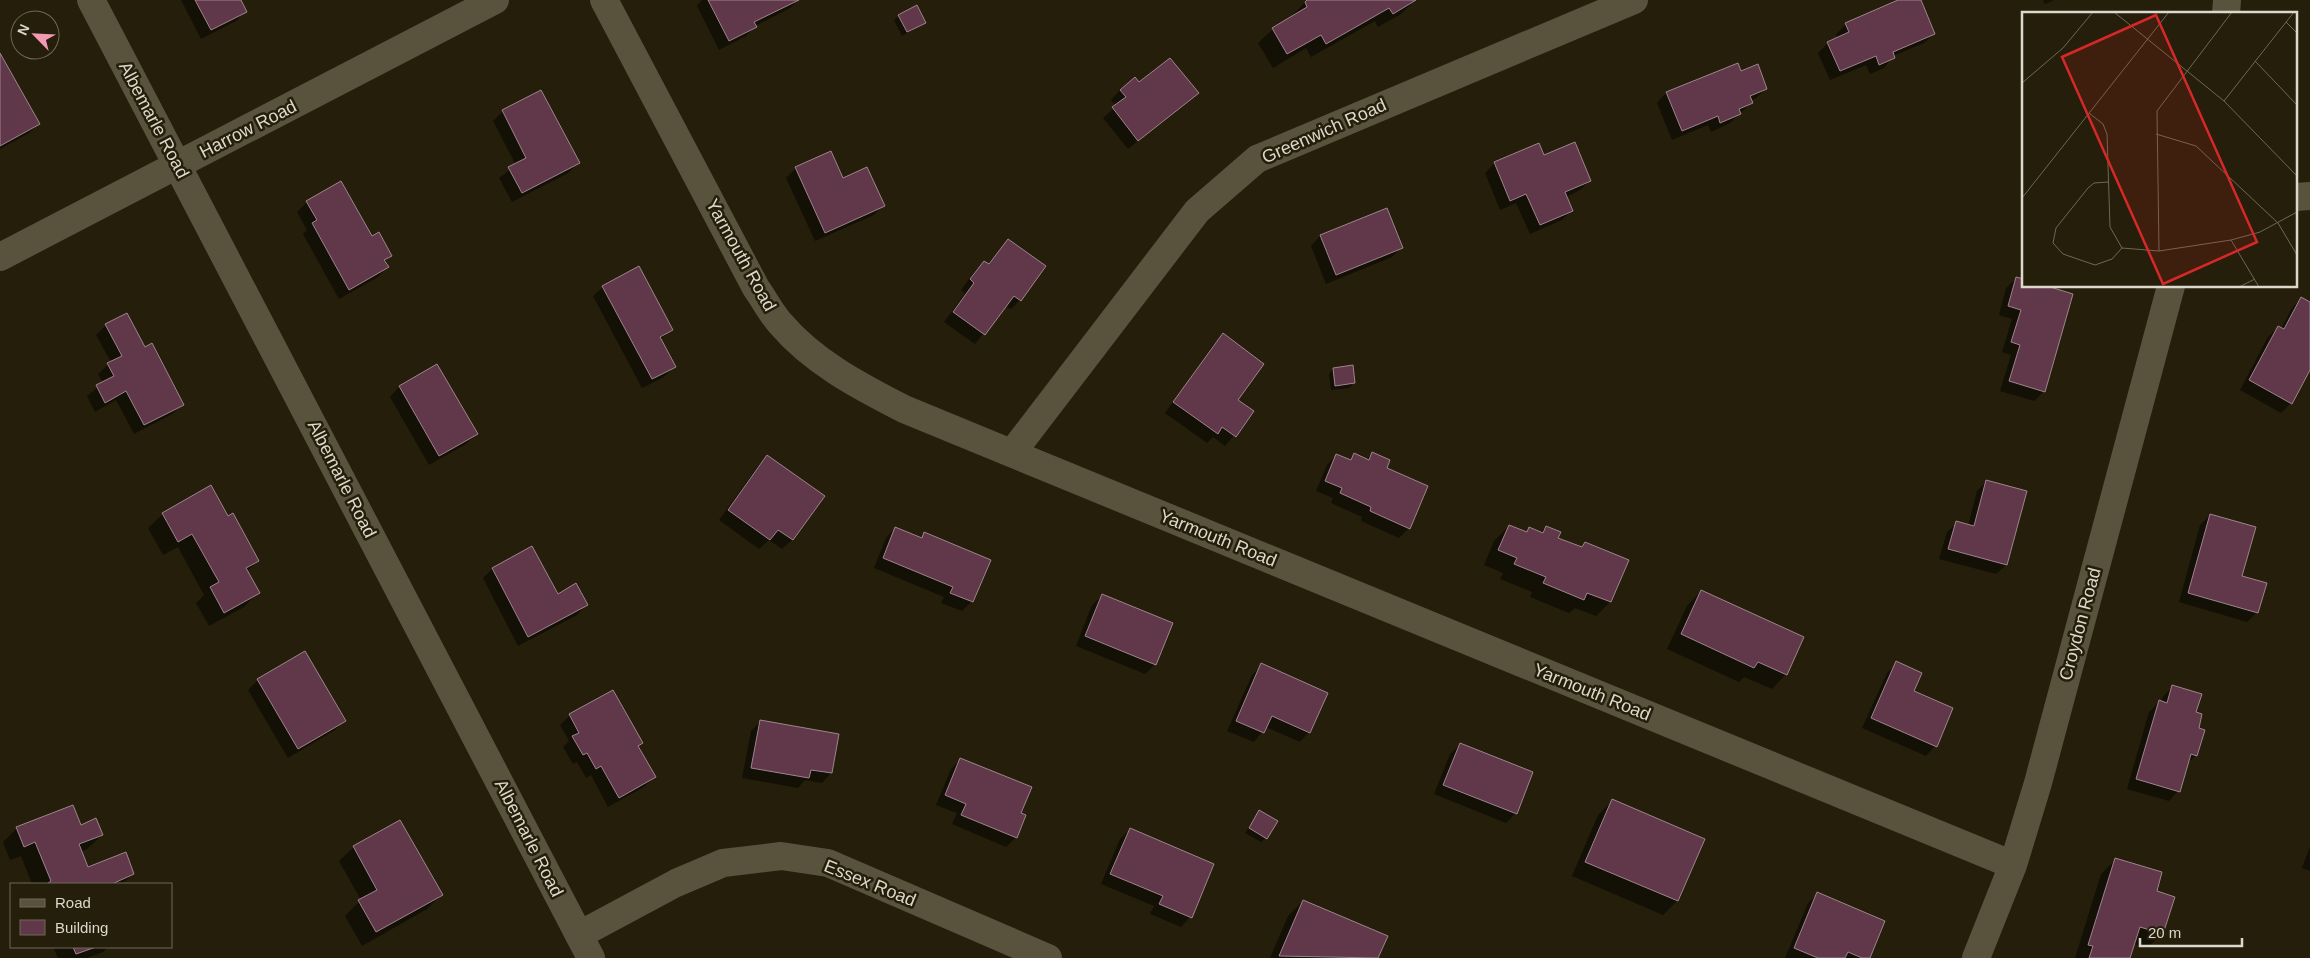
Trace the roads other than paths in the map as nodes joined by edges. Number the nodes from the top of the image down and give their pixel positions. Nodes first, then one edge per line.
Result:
1 (91, 0) edge
2 (496, 0) edge
3 (604, 0) edge
4 (1634, 0) edge
5 (178, 165) junction
6 (0, 257) edge
7 (2170, 288) edge
8 (1012, 453) junction
9 (2012, 865) junction
10 (585, 947) edge
11 (1048, 958) edge
12 (1976, 958) edge

1 - 5 street, Albemarle Road
2 - 5 street, Harrow Road
3 - 8 street, Yarmouth Road
4 - 8 street, Greenwich Road
5 - 6 street, Harrow Road
5 - 10 street, Albemarle Road
7 - 9 street, Croydon Road
8 - 9 street, Yarmouth Road
9 - 12 street, Croydon Road
10 - 11 street, Essex Road

